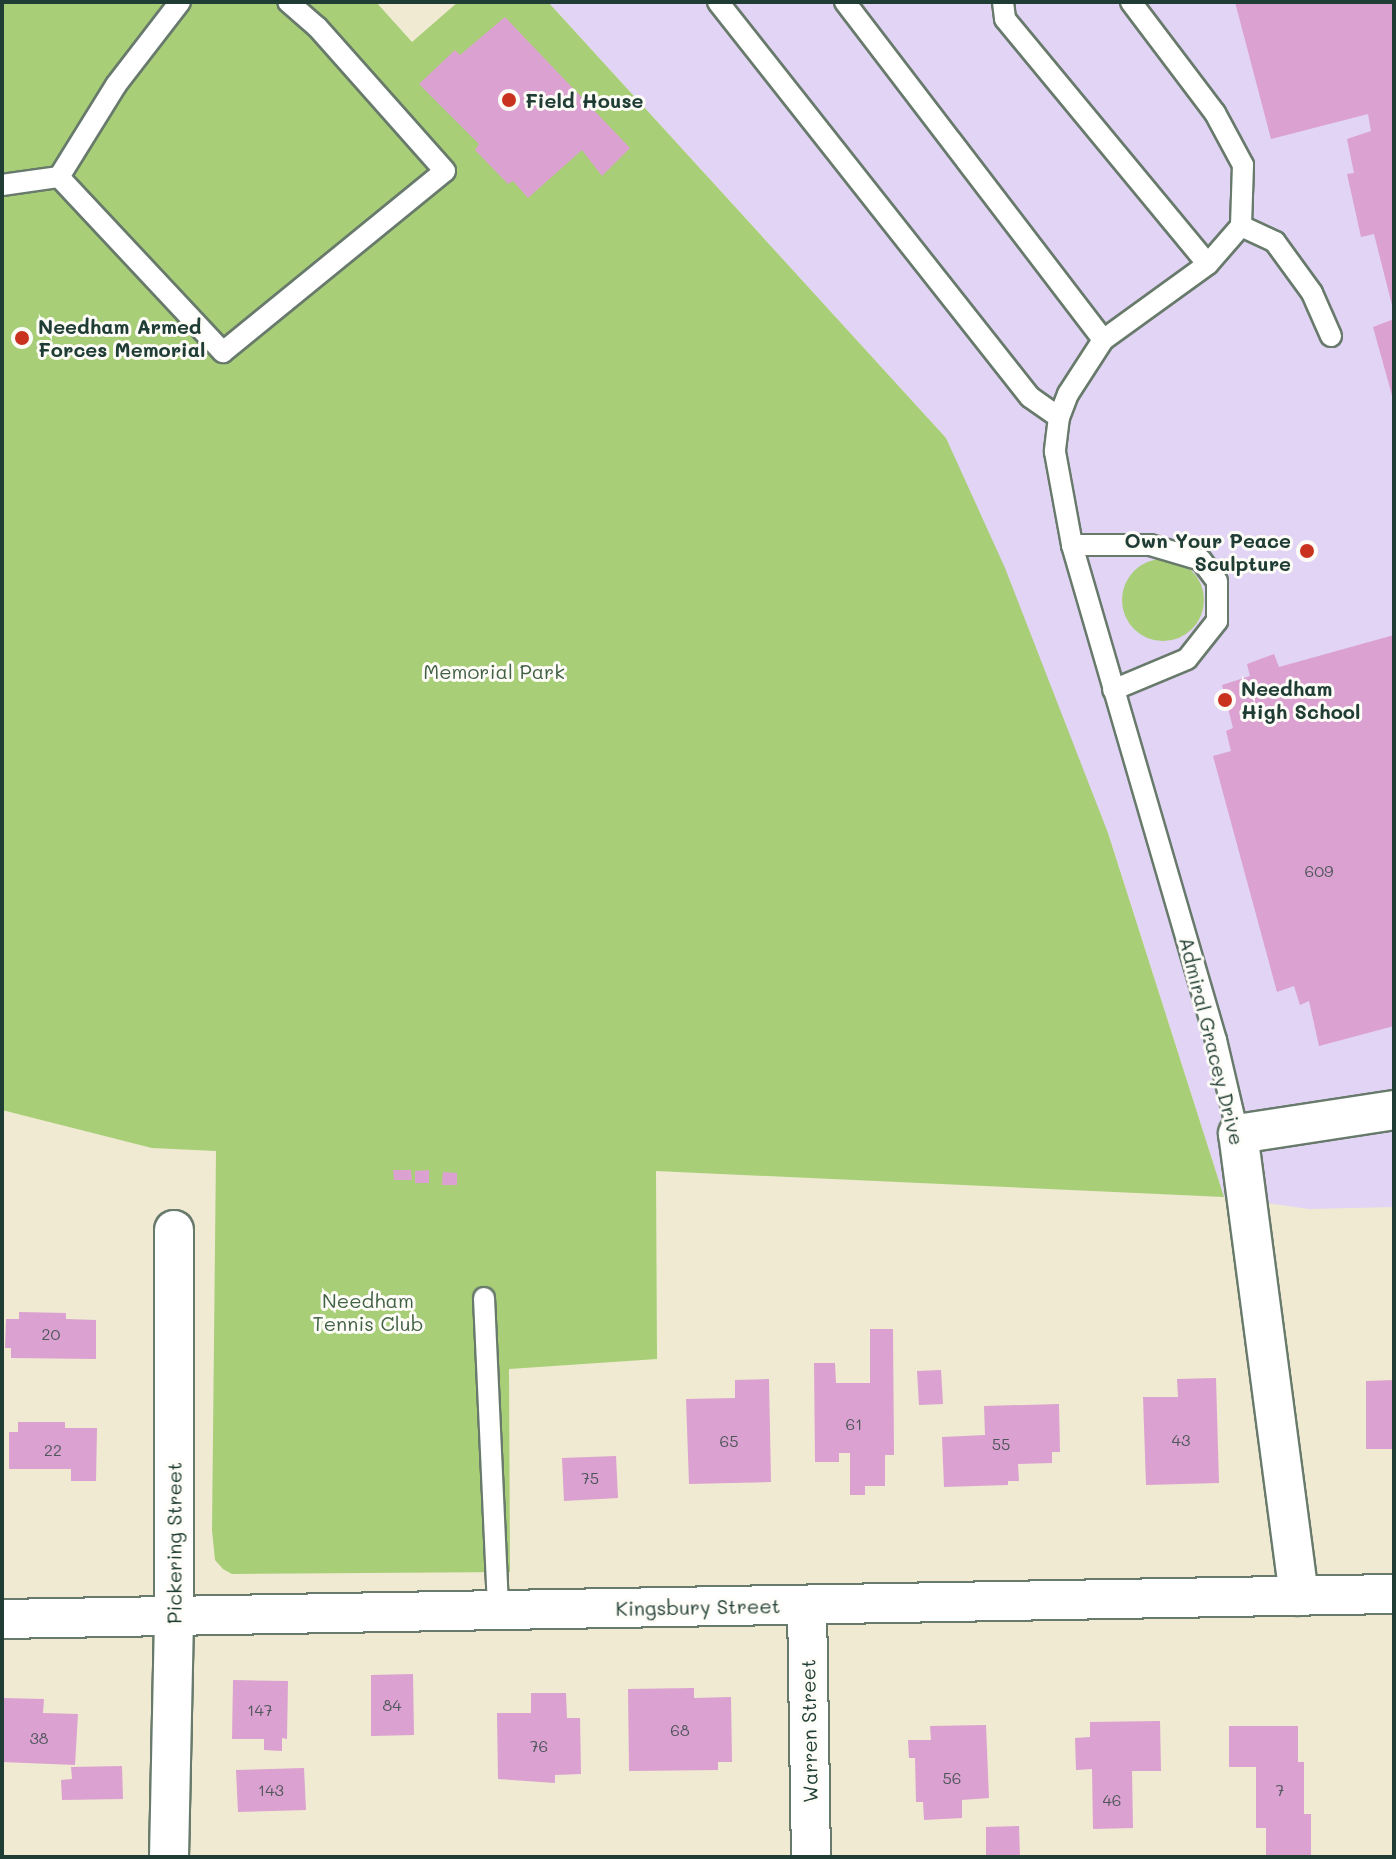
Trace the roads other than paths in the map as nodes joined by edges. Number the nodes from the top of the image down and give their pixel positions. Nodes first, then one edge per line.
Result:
1 (180, 2) edge
2 (288, 2) edge
3 (718, 2) edge
4 (845, 2) edge
5 (1003, 2) edge
6 (1131, 2) edge
7 (59, 177) junction
8 (2, 185) edge
9 (1241, 226) junction
10 (1208, 264) junction
11 (1331, 336) dead end
12 (1103, 340) junction
13 (1059, 417) junction
14 (1072, 545) junction
15 (1113, 690) junction
16 (1394, 1110) edge
17 (1238, 1134) junction
18 (174, 1230) dead end
19 (484, 1298) dead end
20 (1394, 1594) edge
21 (1299, 1596) junction
22 (807, 1605) junction
23 (498, 1610) junction
24 (174, 1616) junction
25 (2, 1619) edge
26 (169, 1857) edge
27 (811, 1857) edge

1 - 7 lane
2 - 7 lane
3 - 13 lane
4 - 12 lane
5 - 10 lane
6 - 9 lane
7 - 8 lane
9 - 10 lane
9 - 11 lane
10 - 12 lane
12 - 13 lane
13 - 14 lane, Admiral Gracey Drive
14 - 15 lane, Admiral Gracey Drive
14 - 15 lane
15 - 17 lane, Admiral Gracey Drive
16 - 17 street
17 - 21 street, Admiral Gracey Drive
18 - 24 street, Pickering Street
19 - 23 lane
20 - 21 street, Kingsbury Street
21 - 22 street, Kingsbury Street
22 - 23 street, Kingsbury Street
22 - 27 street, Warren Street
23 - 24 street, Kingsbury Street
24 - 25 street, Kingsbury Street
24 - 26 street, Pickering Street

